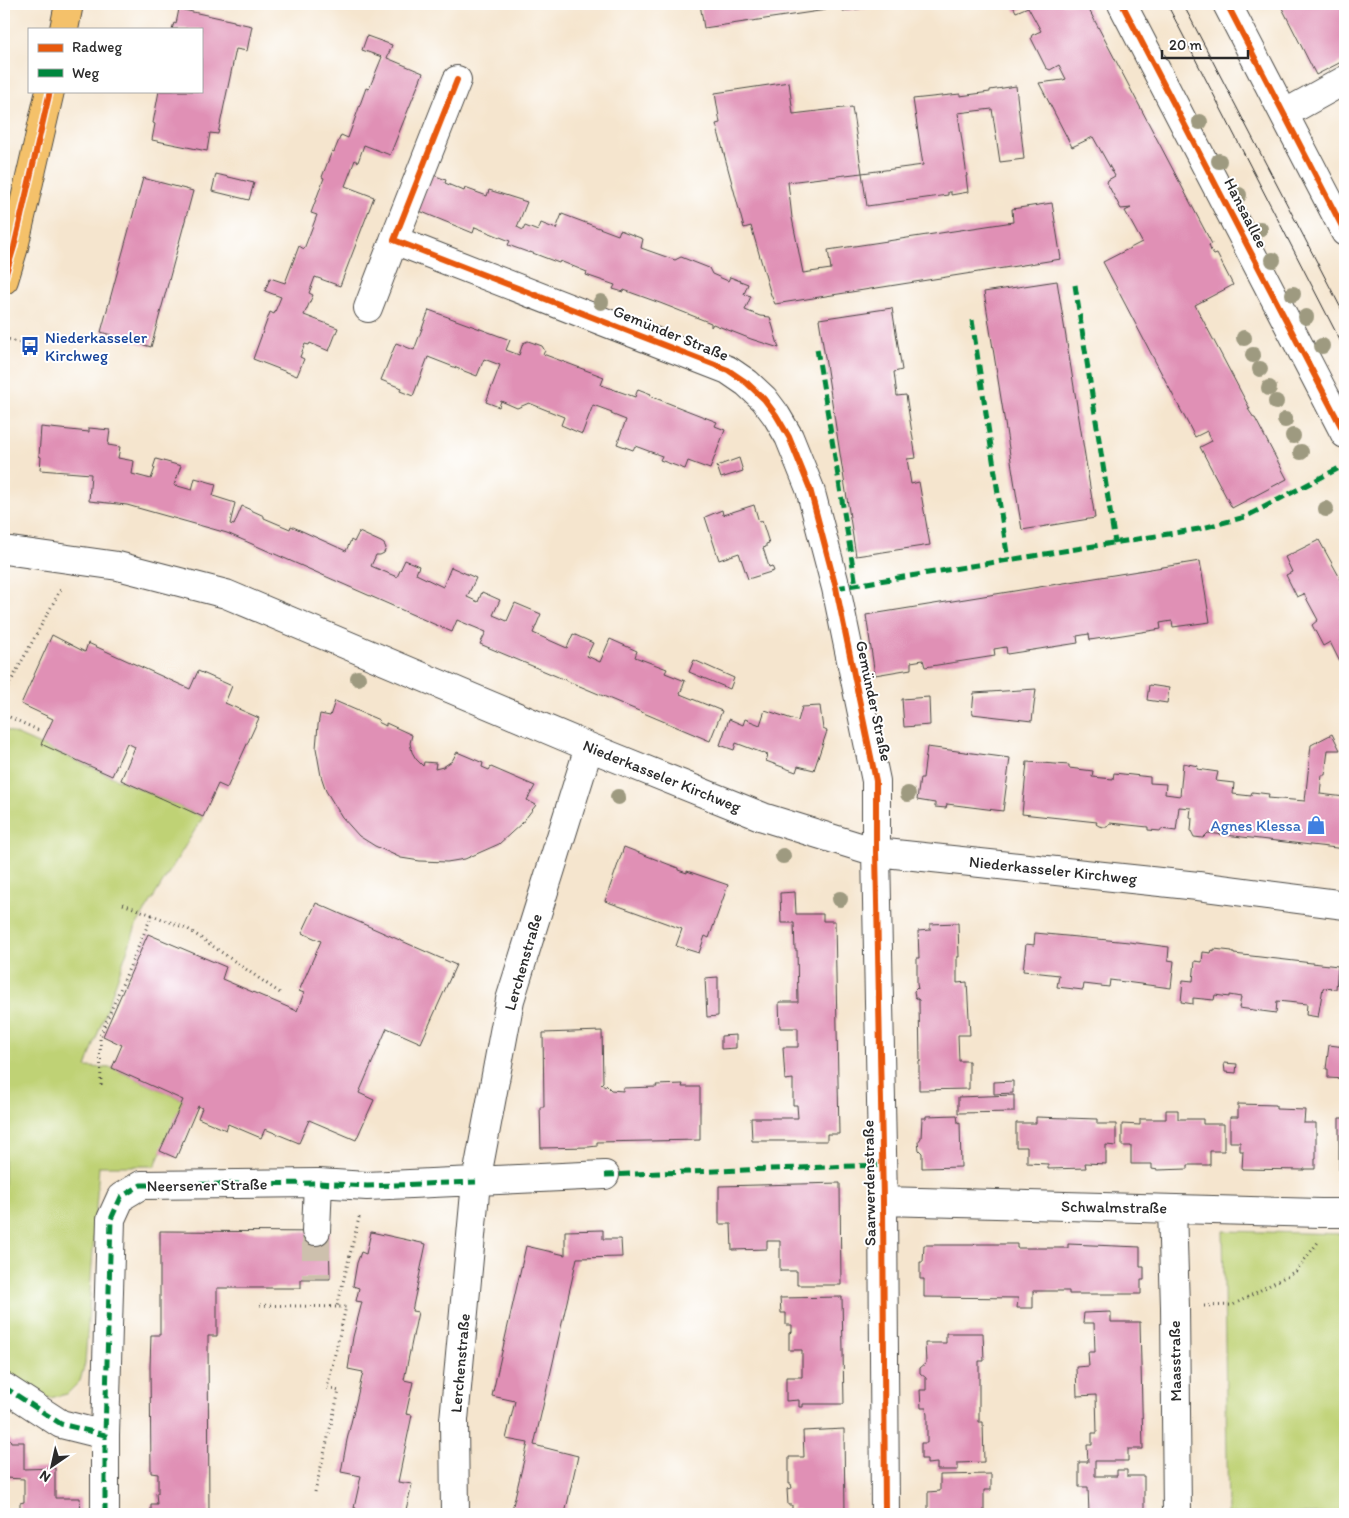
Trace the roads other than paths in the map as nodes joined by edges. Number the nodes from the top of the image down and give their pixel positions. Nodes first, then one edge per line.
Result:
1 (69, 4) edge
2 (1122, 4) edge
3 (1227, 4) edge
4 (64, 28) edge
5 (457, 80) dead end
6 (1345, 80) edge
7 (50, 92) edge
8 (1284, 114) junction
9 (1345, 232) edge
10 (394, 240) junction
11 (4, 280) edge
12 (368, 308) dead end
13 (1345, 434) edge
14 (4, 550) edge
15 (589, 747) junction
16 (876, 852) junction
17 (1345, 905) edge
18 (605, 1174) dead end
19 (476, 1182) junction
20 (318, 1183) junction
21 (883, 1201) junction
22 (1172, 1209) junction
23 (1333, 1213) edge
24 (316, 1231) tunnel mouth
25 (4, 1387) edge
26 (105, 1435) junction
27 (105, 1514) edge
28 (455, 1514) edge
29 (885, 1514) edge
30 (1177, 1514) edge

1 - 4 main road
2 - 13 street, Hansaallee
3 - 8 street
5 - 10 street
6 - 8 street
7 - 11 main road
8 - 9 street
10 - 12 street
10 - 16 street, Gemünder Straße
14 - 15 street, Niederkasseler Kirchweg
15 - 16 street, Niederkasseler Kirchweg
15 - 19 street, Lerchenstraße
16 - 17 street, Niederkasseler Kirchweg
16 - 21 street, Saarwerdenstraße
18 - 19 street
19 - 20 street, Neersener Straße
19 - 28 street, Lerchenstraße
20 - 24 street
20 - 26 street, Neersener Straße
21 - 22 street, Schwalmstraße
21 - 29 street, Saarwerdenstraße
22 - 23 street, Schwalmstraße
22 - 30 street, Maasstraße
25 - 26 street
26 - 27 street, Neersener Straße

